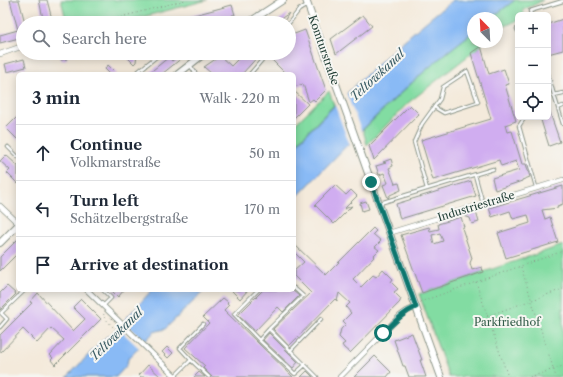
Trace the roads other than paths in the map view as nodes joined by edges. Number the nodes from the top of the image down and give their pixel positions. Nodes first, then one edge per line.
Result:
1 (283, 0) edge
2 (563, 1) edge
3 (307, 3) edge
4 (530, 12) edge
5 (259, 16) edge
6 (294, 16) edge
7 (16, 48) edge
8 (0, 54) edge
9 (152, 60) edge
10 (194, 60) edge
11 (262, 60) edge
12 (190, 65) junction
13 (137, 72) edge
14 (181, 72) edge
15 (195, 72) edge
16 (252, 72) edge
17 (551, 84) edge
18 (563, 93) edge
19 (554, 95) junction
20 (563, 106) edge
21 (434, 107) junction
22 (558, 108) junction
23 (523, 120) edge
24 (563, 124) edge
25 (8, 147) dead end
26 (16, 155) edge
27 (493, 169) dead end
28 (475, 175) junction
29 (563, 180) edge
30 (536, 188) junction
31 (427, 189) junction
32 (378, 203) junction
33 (483, 204) junction
34 (0, 206) edge
35 (16, 222) edge
36 (16, 226) edge
37 (389, 233) junction
38 (0, 243) edge
39 (296, 290) edge
40 (23, 292) edge
41 (90, 292) edge
42 (105, 292) edge
43 (256, 292) edge
44 (103, 306) junction
45 (416, 307) junction
46 (1, 314) edge
47 (321, 319) dead end
48 (203, 324) dead end
49 (0, 326) edge
50 (270, 329) junction
51 (259, 340) junction
52 (290, 351) junction
53 (191, 360) junction
54 (305, 365) junction
55 (175, 377) edge
56 (209, 377) edge
57 (317, 377) edge
58 (340, 377) edge
59 (441, 377) edge

1 - 5 street
2 - 4 lane
3 - 6 lane, Komturstraße
3 - 32 street, Komturstraße
7 - 8 street
9 - 13 lane
10 - 12 street
11 - 16 lane
12 - 14 street
12 - 15 lane
17 - 19 lane
18 - 19 lane
19 - 22 lane
20 - 22 lane
21 - 21 lane
21 - 31 lane
22 - 24 lane
23 - 30 lane
25 - 26 lane
27 - 28 lane
28 - 31 lane
28 - 33 lane
29 - 30 street, Industriestraße
30 - 33 street, Industriestraße
31 - 32 lane
32 - 37 street, Komturstraße
33 - 37 street, Industriestraße
34 - 35 street
36 - 38 street
37 - 45 street, Komturstraße
39 - 50 lane
40 - 46 lane
41 - 44 street
42 - 44 lane
43 - 51 lane
44 - 55 street
45 - 58 street
45 - 59 street, Komturstraße
46 - 49 lane
47 - 52 lane
48 - 53 lane
50 - 51 lane
50 - 52 lane
51 - 54 lane
52 - 54 lane
53 - 55 lane
53 - 56 lane
54 - 57 lane

